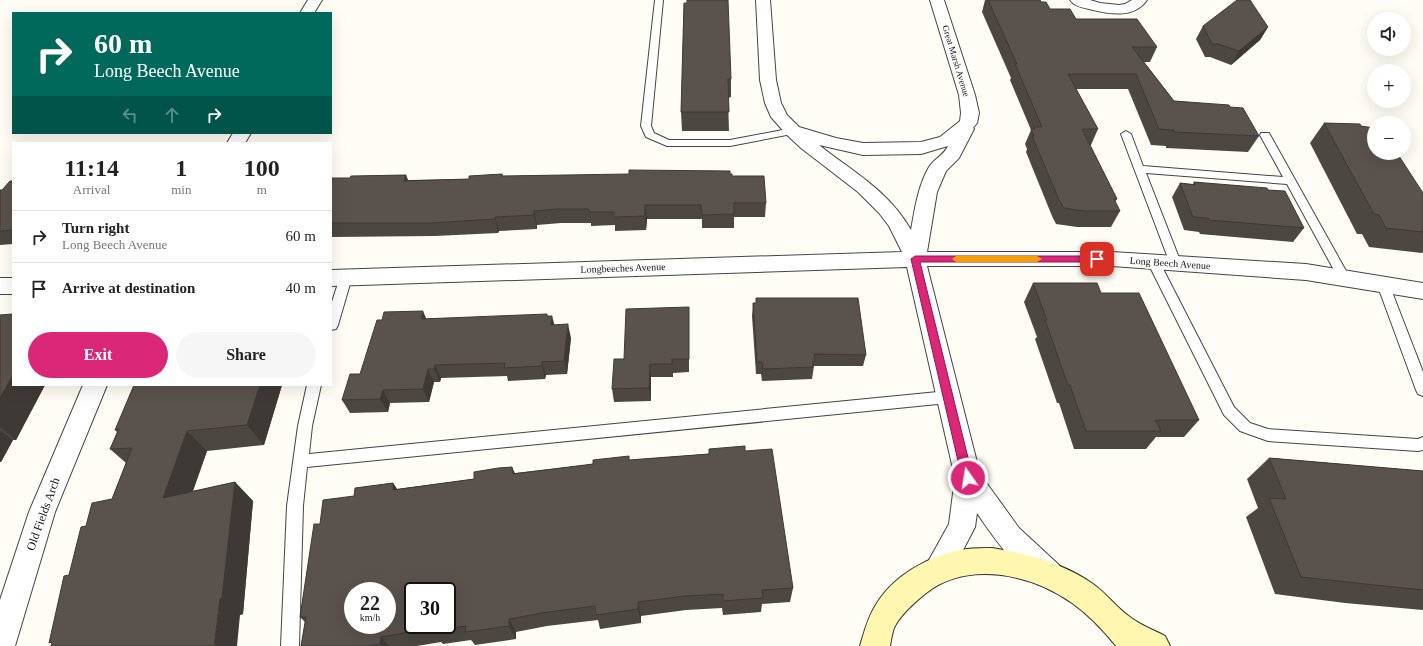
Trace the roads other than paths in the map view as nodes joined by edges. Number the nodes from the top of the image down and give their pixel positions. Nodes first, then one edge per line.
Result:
1 (314, 0) edge
2 (659, 0) edge
3 (763, 0) edge
4 (937, 0) edge
5 (1077, 0) edge
6 (1140, 0) edge
7 (308, 12) edge
8 (968, 123) junction
9 (793, 131) junction
10 (1126, 134) dead end
11 (1265, 134) dead end
12 (1140, 169) junction
13 (1290, 181) junction
14 (915, 259) junction
15 (1153, 261) junction
16 (1175, 263) junction
17 (338, 277) edge
18 (1344, 278) junction
19 (1383, 284) junction
20 (0, 286) edge
21 (12, 286) edge
22 (1423, 291) edge
23 (332, 318) edge
24 (95, 386) edge
25 (314, 386) edge
26 (1423, 390) edge
27 (948, 397) junction
28 (1423, 443) edge
29 (301, 461) junction
30 (968, 478) junction
31 (938, 569) junction
32 (1049, 574) junction
33 (1128, 637) edge
34 (0, 646) edge
35 (290, 646) edge
36 (875, 646) edge
37 (1155, 646) edge

1 - 7 street
2 - 9 lane
3 - 9 street, Great Marsh Avenue
4 - 8 street, Great Marsh Avenue
5 - 6 street
8 - 9 street
8 - 14 street, Great Marsh Avenue
9 - 14 street, Great Marsh Avenue
10 - 12 lane
11 - 13 lane
12 - 13 lane
12 - 16 lane
13 - 18 lane
14 - 15 street, Long Beech Avenue
14 - 17 street, Longbeeches Avenue
14 - 27 street, Great Marsh Avenue
15 - 16 street, Long Beech Avenue
15 - 28 lane
16 - 18 street, Long Beech Avenue
17 - 23 lane
18 - 19 street, Long Beech Avenue
19 - 22 street, Long Beech Avenue
19 - 26 lane
20 - 21 street
24 - 34 street, Old Fields Arch
25 - 29 lane
27 - 29 lane
27 - 30 street, Great Marsh Avenue
29 - 35 lane
30 - 31 street, Great Marsh Avenue
30 - 32 street, Great Marsh Avenue
31 - 32 street
31 - 36 street
32 - 33 street
33 - 37 street

